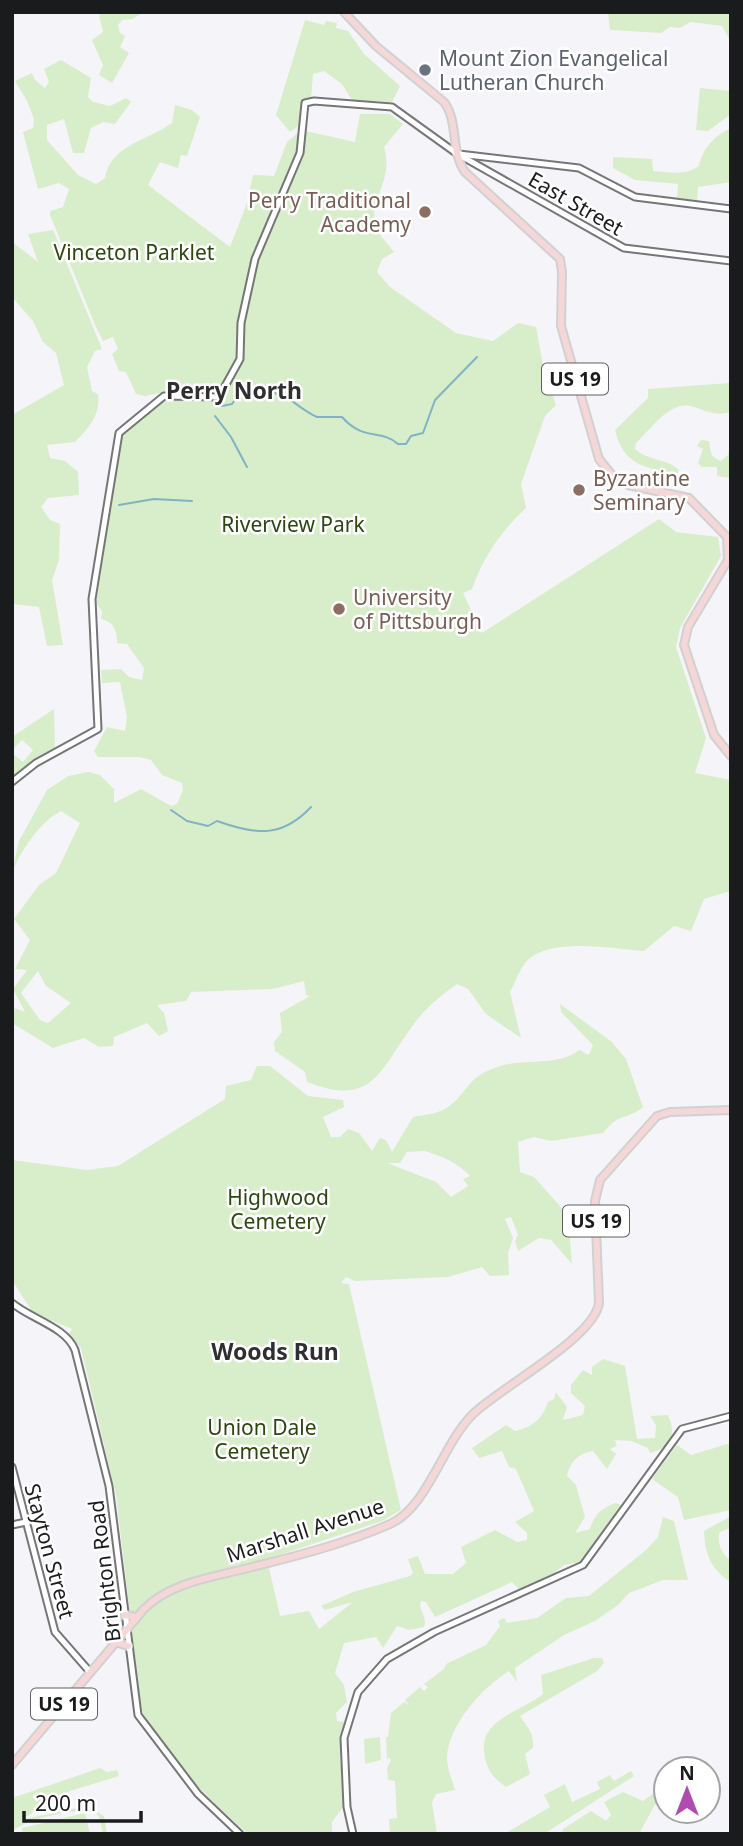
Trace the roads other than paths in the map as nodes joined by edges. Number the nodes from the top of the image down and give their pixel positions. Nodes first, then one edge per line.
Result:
1 (344, 12) edge
2 (456, 153) junction
3 (731, 209) edge
4 (731, 261) edge
5 (731, 757) edge
6 (12, 782) edge
7 (731, 1110) edge
8 (12, 1303) edge
9 (731, 1416) edge
10 (12, 1467) edge
11 (26, 1522) junction
12 (12, 1525) edge
13 (124, 1615) junction
14 (137, 1617) junction
15 (126, 1630) junction
16 (115, 1643) junction
17 (128, 1646) junction
18 (90, 1672) junction
19 (12, 1765) edge
20 (240, 1834) edge
21 (353, 1834) edge

1 - 2 main road, US 19
2 - 3 street
2 - 4 street, East Street
2 - 5 main road, US 19
2 - 6 street, East Street
7 - 14 main road, Marshall Avenue / US 19
8 - 13 street, Brighton Road
9 - 21 street
10 - 11 street, Stayton Street
11 - 12 street
11 - 18 street, Stayton Street
13 - 14 main road
13 - 15 street, Brighton Road
14 - 15 main road, Marshall Avenue / US 19
15 - 16 main road, Marshall Avenue / US 19
15 - 17 street, Brighton Road
16 - 17 main road
16 - 18 main road, Marshall Avenue / US 19
17 - 20 street, Brighton Road
18 - 19 main road, Marshall Avenue / US 19

